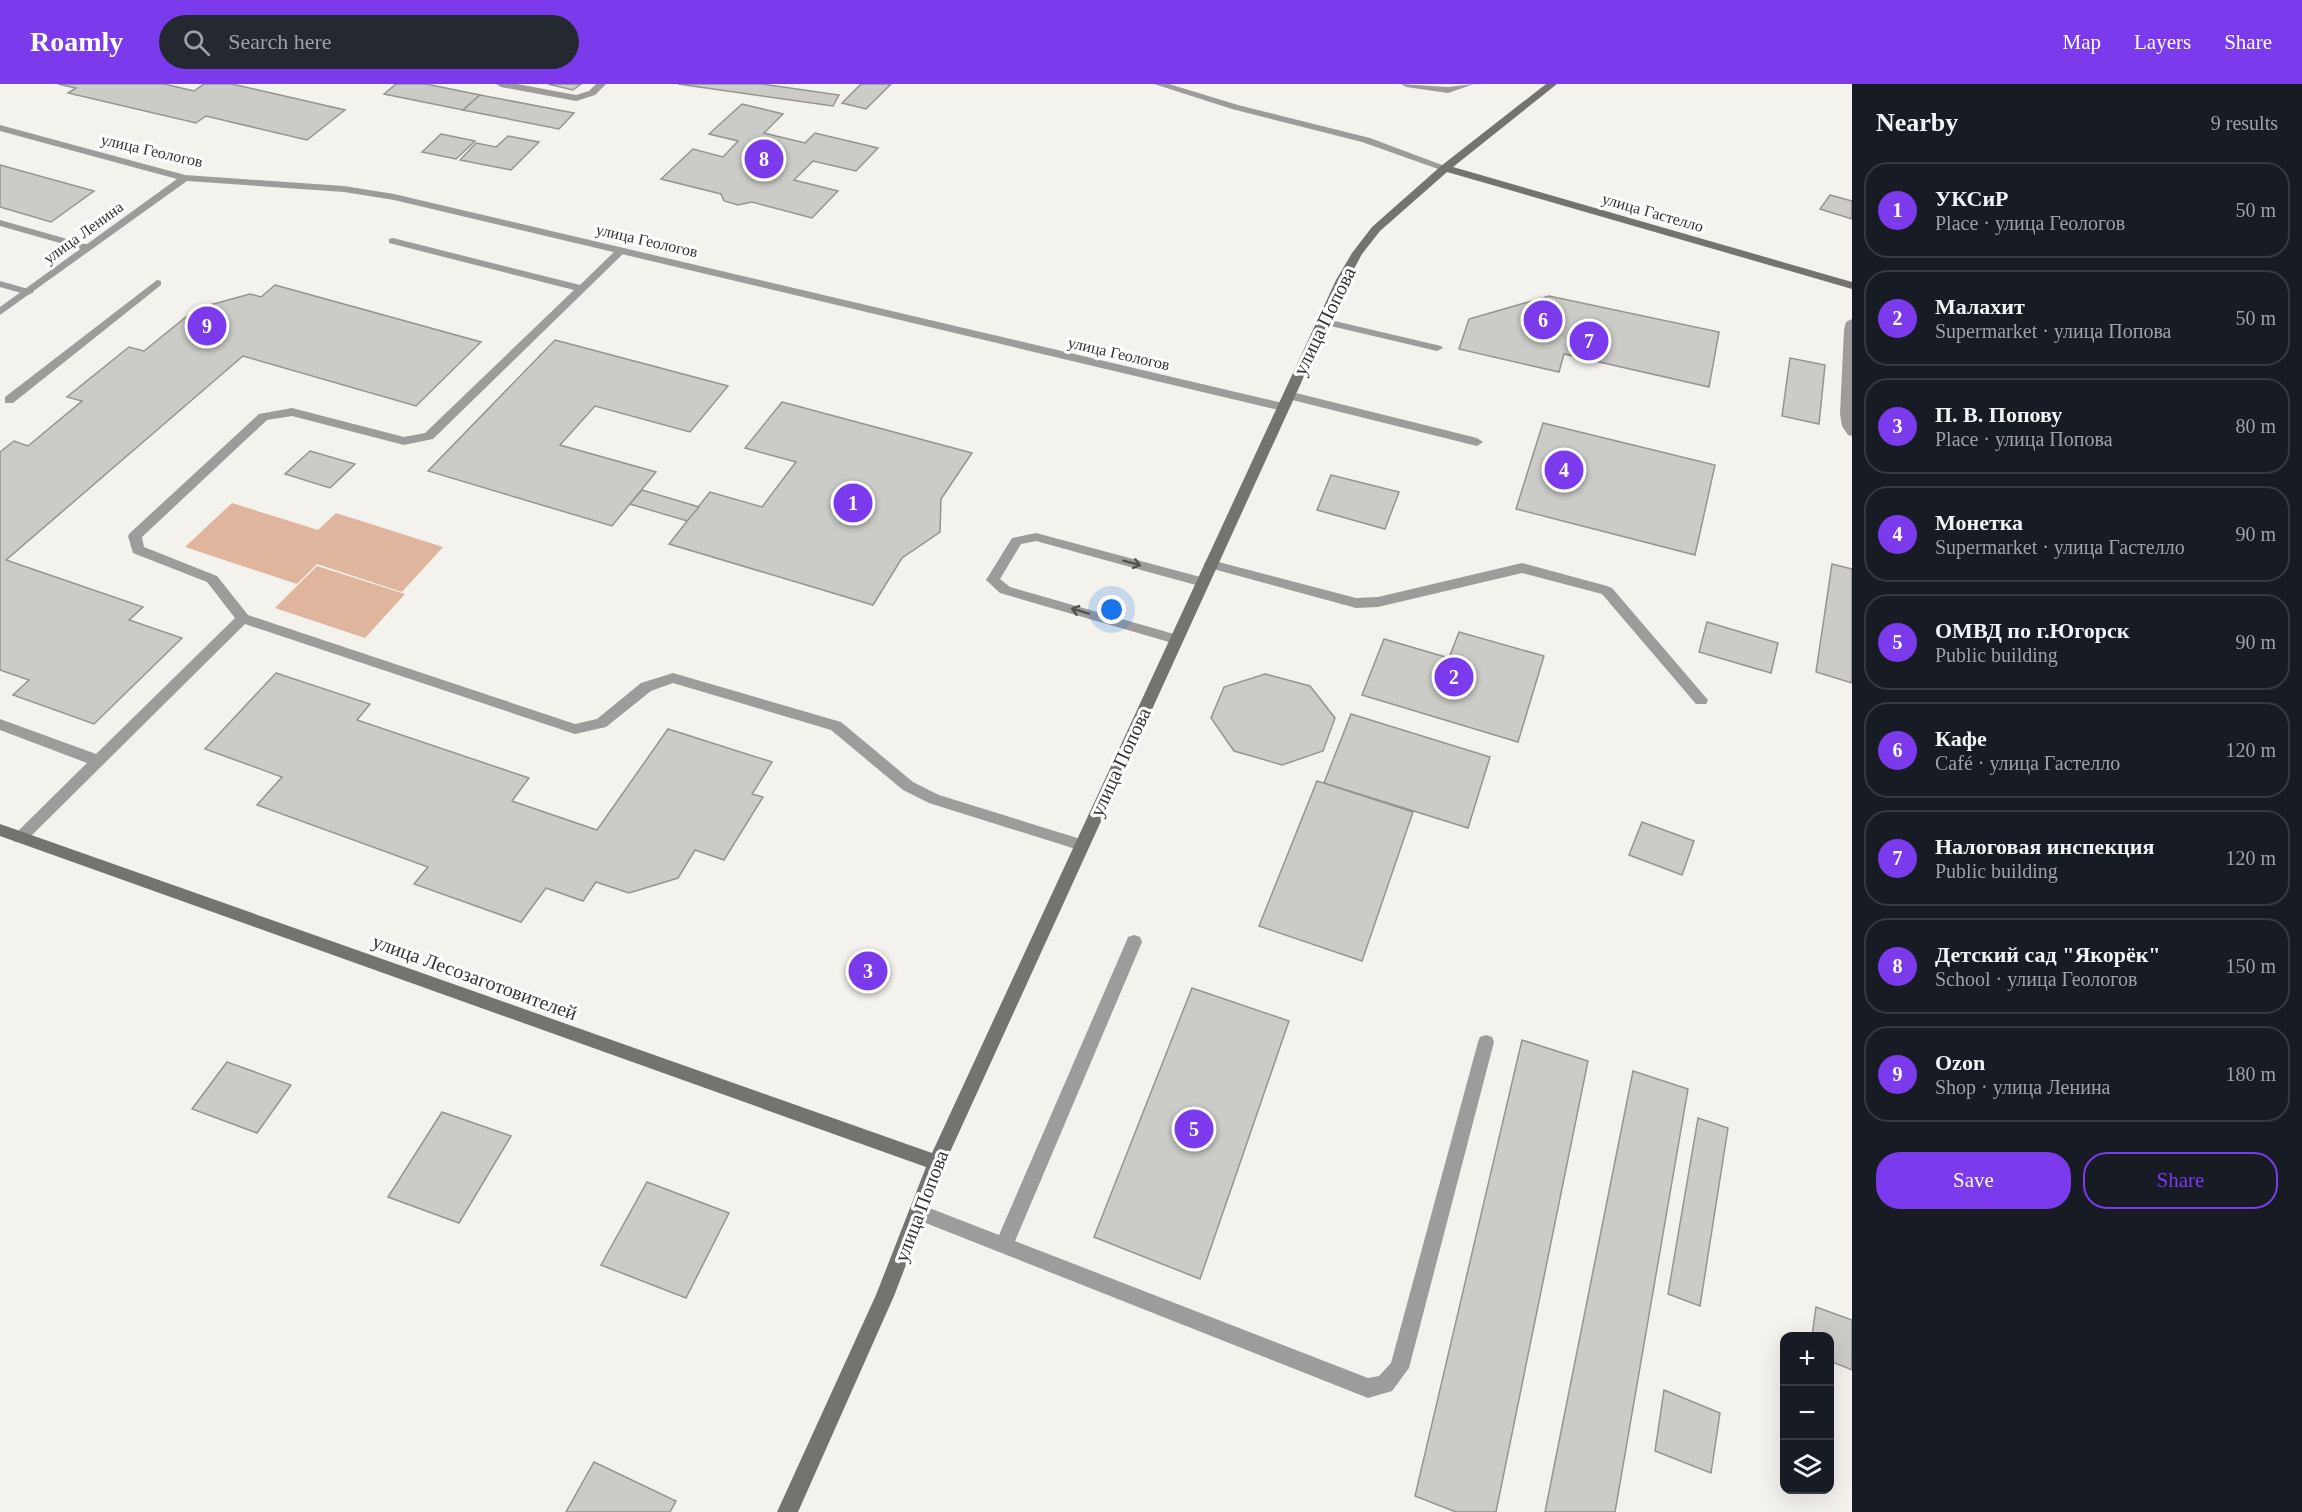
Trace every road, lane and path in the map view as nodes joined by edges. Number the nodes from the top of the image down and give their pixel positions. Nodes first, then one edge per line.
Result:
1 (501, 84) edge
2 (601, 84) edge
3 (1159, 84) edge
4 (1406, 84) edge
5 (1469, 84) edge
6 (1552, 84) edge
7 (0, 128) edge
8 (1445, 168) junction
9 (185, 178) junction
10 (0, 223) edge
11 (393, 241) dead end
12 (88, 248) junction
13 (621, 251) junction
14 (157, 283) dead end
15 (0, 284) edge
16 (1852, 286) edge
17 (583, 289) junction
18 (28, 292) junction
19 (0, 312) edge
20 (1322, 321) junction
21 (1852, 322) edge
22 (1437, 348) dead end
23 (3, 401) edge
24 (1285, 401) junction
25 (1852, 432) edge
26 (1477, 442) dead end
27 (1211, 564) junction
28 (1203, 582) junction
29 (243, 618) junction
30 (1176, 639) junction
31 (1701, 700) dead end
32 (0, 724) edge
33 (98, 761) junction
34 (0, 831) edge
35 (20, 838) junction
36 (1082, 845) junction
37 (1134, 942) dead end
38 (1486, 1042) dead end
39 (936, 1163) junction
40 (920, 1212) junction
41 (1005, 1244) junction
42 (787, 1512) edge

1 - 2 street
3 - 8 street
4 - 5 street
6 - 8 main road, улица Попова
7 - 9 street, улица Геологов
8 - 16 main road, улица Гастелло
8 - 20 main road, улица Попова
9 - 12 street, улица Ленина
9 - 13 street, улица Геологов
10 - 12 street
11 - 17 street
12 - 18 street, улица Ленина
13 - 17 street
13 - 24 street, улица Геологов
14 - 23 street
15 - 18 street
17 - 29 street
18 - 19 street, улица Ленина
20 - 22 street
20 - 24 main road, улица Попова
21 - 25 street
24 - 26 street, улица Геологов
24 - 27 main road, улица Попова
27 - 28 main road, улица Попова
27 - 31 street
28 - 30 main road, улица Попова
30 -> 28 street
29 - 33 street
29 - 36 street
30 - 36 main road, улица Попова
32 - 33 street
33 - 35 street
34 - 35 main road, улица Лесозаготовителей
35 - 39 main road, улица Лесозаготовителей
36 - 39 main road, улица Попова
37 - 41 street
38 - 41 street
39 - 40 main road, улица Попова
40 - 41 street
40 - 42 main road, улица Попова

